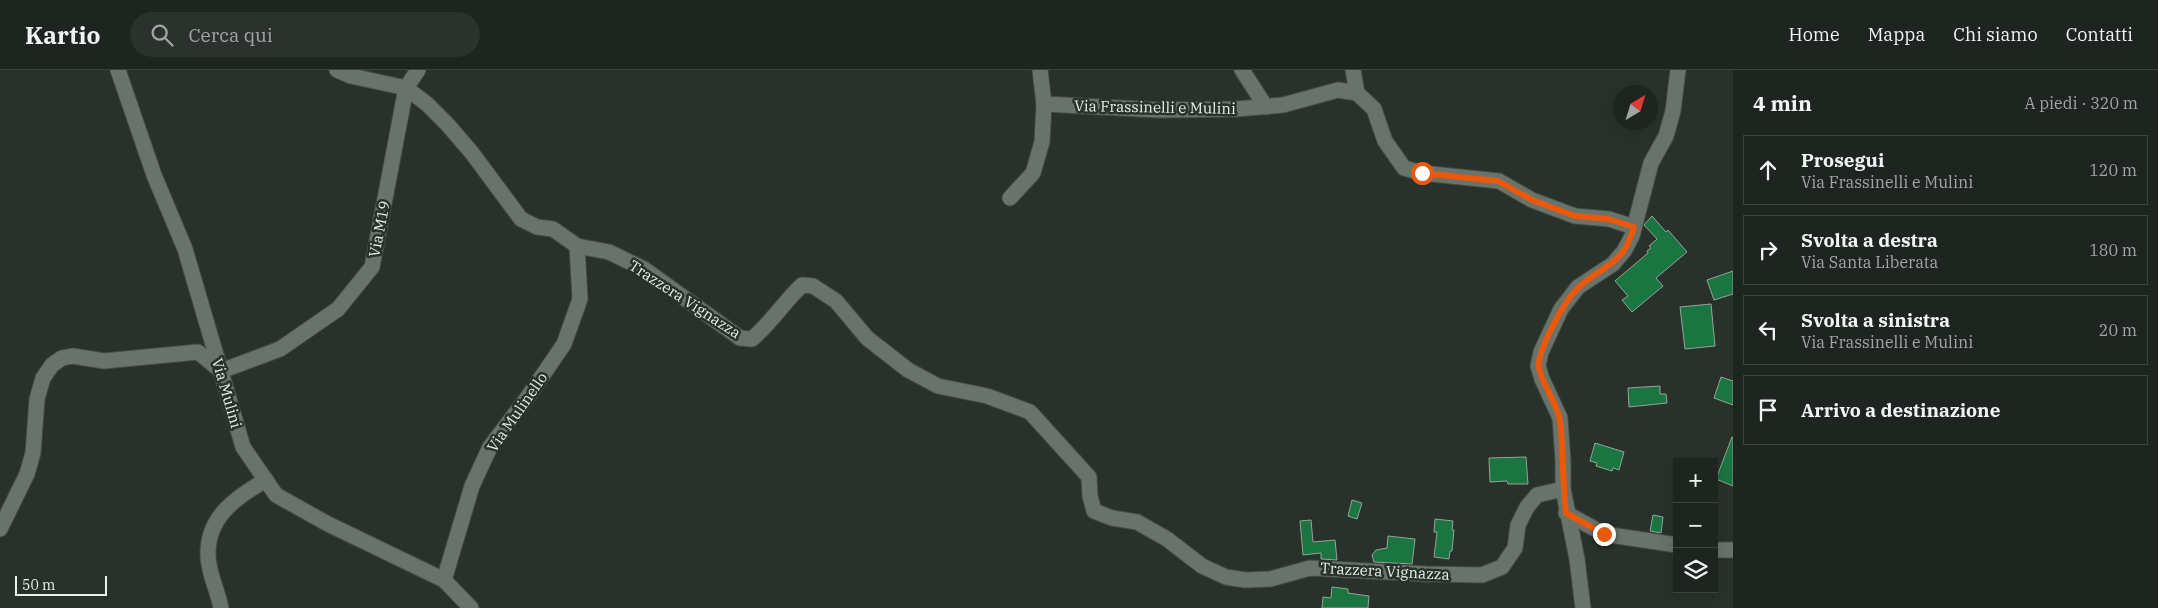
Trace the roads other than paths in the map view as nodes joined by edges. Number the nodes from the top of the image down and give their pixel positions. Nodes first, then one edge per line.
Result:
1 (118, 70) edge
2 (337, 70) edge
3 (418, 70) edge
4 (1040, 70) edge
5 (1242, 70) edge
6 (1353, 70) edge
7 (1678, 70) edge
8 (406, 88) junction
9 (1357, 93) junction
10 (1044, 104) junction
11 (1266, 107) junction
12 (1010, 198) dead end
13 (1634, 227) junction
14 (577, 246) junction
15 (221, 372) junction
16 (266, 480) junction
17 (1563, 489) junction
18 (1566, 513) junction
19 (0, 529) edge
20 (1673, 544) edge
21 (1718, 550) edge
22 (1733, 550) edge
23 (444, 580) junction
24 (221, 608) edge
25 (471, 608) edge
26 (1583, 608) edge

1 - 15 street, Via Mulini
2 - 8 street
3 - 8 street, Via M19
4 - 10 street
5 - 11 street
6 - 9 street
7 - 13 street
8 - 14 street, Trazzera Vignazza
8 - 15 street, Via M19
9 - 11 street, Via Frassinelli e Mulini
9 - 13 street
10 - 11 street, Via Frassinelli e Mulini
10 - 12 street
13 - 17 street
14 - 17 street, Trazzera Vignazza
14 - 23 street, Via Mulinello
15 - 16 street, Via Mulini
15 - 19 street
16 - 23 street, Via Mulini
16 - 24 street
17 - 18 street
18 - 20 street
18 - 26 street
21 - 22 street
23 - 25 street, Via Mulini

